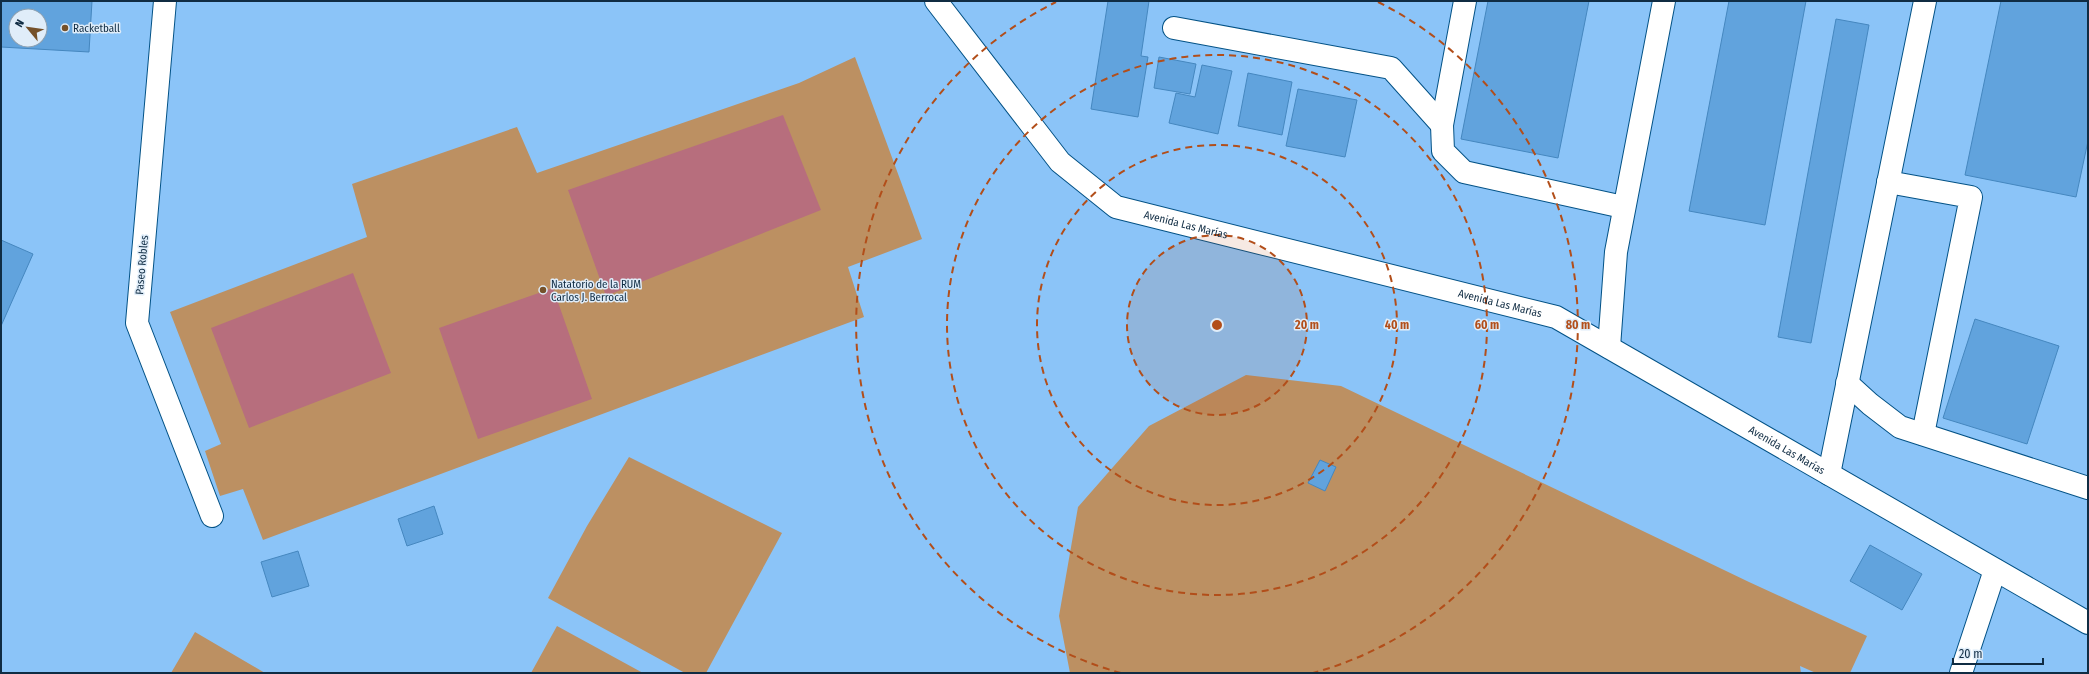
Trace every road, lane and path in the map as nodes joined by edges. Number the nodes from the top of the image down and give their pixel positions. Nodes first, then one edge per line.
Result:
1 (165, 1) edge
2 (936, 1) edge
3 (1465, 1) edge
4 (1664, 1) edge
5 (1925, 1) edge
6 (1174, 28) dead end
7 (1442, 125) junction
8 (1888, 182) junction
9 (1624, 207) junction
10 (1610, 347) junction
11 (1847, 383) junction
12 (1923, 434) junction
13 (1829, 474) junction
14 (2088, 488) edge
15 (212, 516) dead end
16 (1995, 570) junction
17 (2088, 623) edge
18 (1961, 673) edge

1 - 15 street, Paseo Robles
2 - 10 street, Avenida Las Marías
3 - 7 street
4 - 9 street
5 - 8 street
6 - 7 street
7 - 9 street
8 - 11 street
8 - 12 street
9 - 10 street
10 - 13 street, Avenida Las Marías
11 - 12 street
11 - 13 street
12 - 14 street
13 - 16 street, Avenida Las Marías
16 - 17 street, Avenida Las Marías
16 - 18 street

